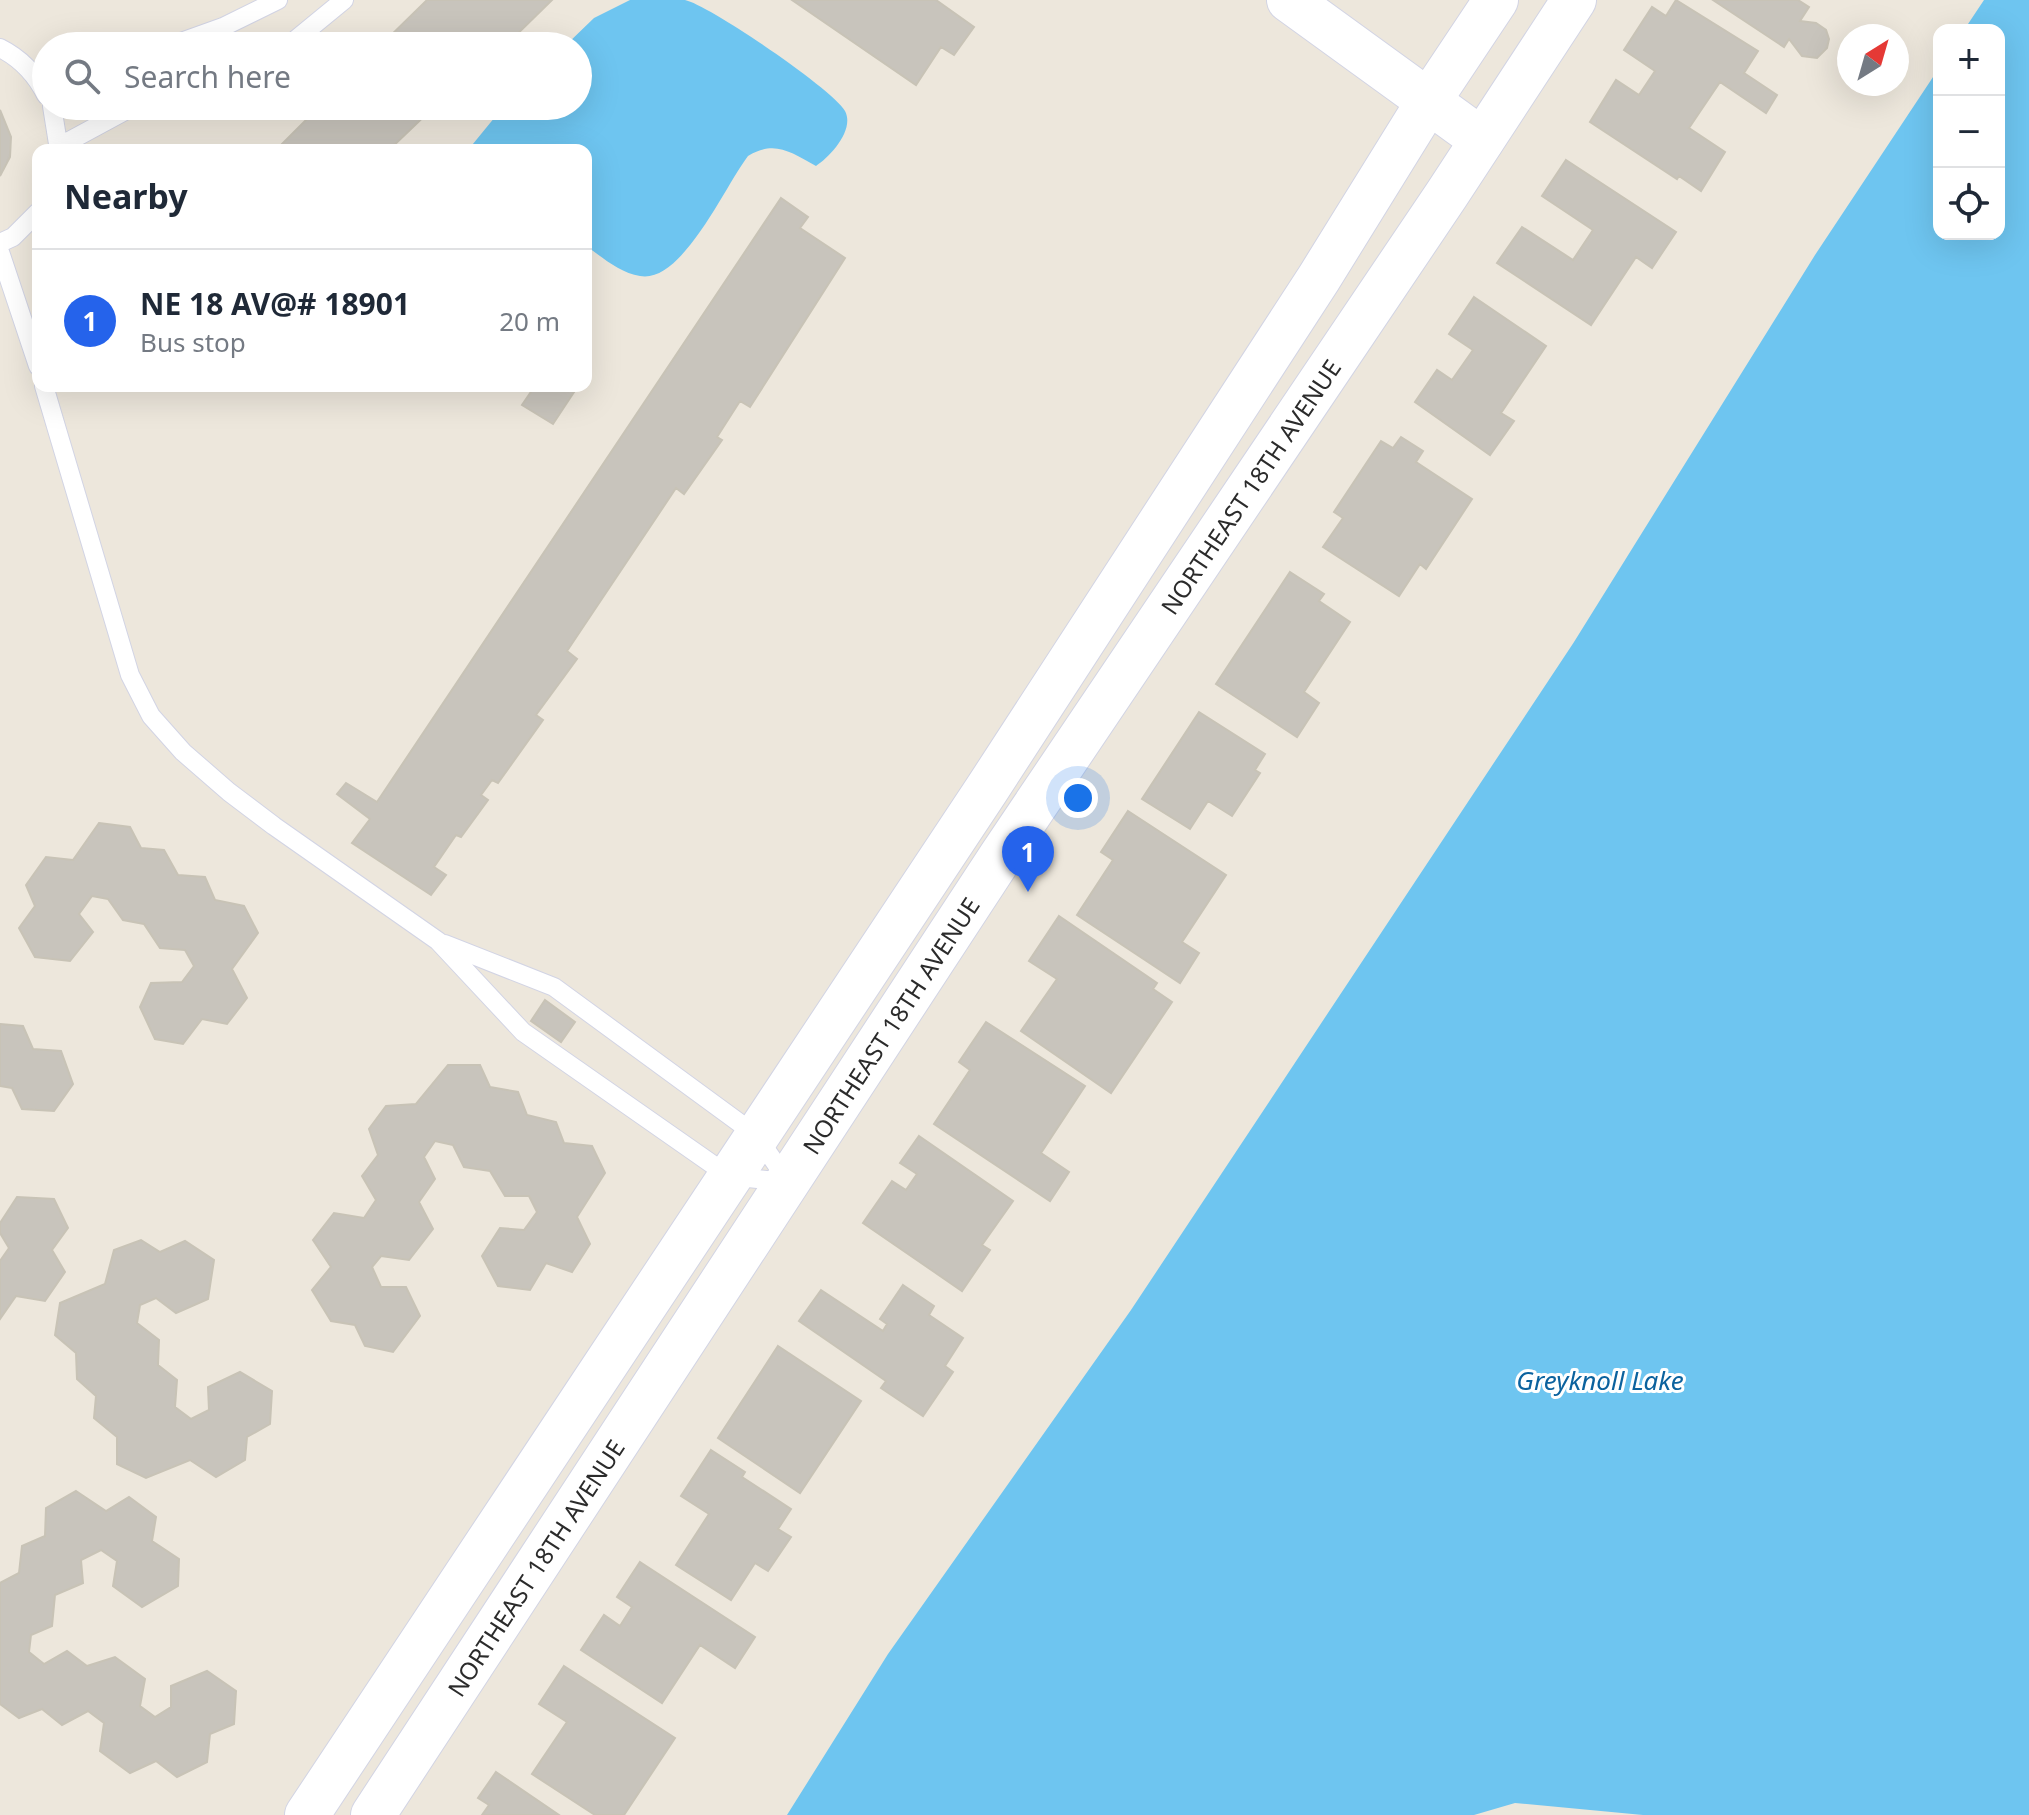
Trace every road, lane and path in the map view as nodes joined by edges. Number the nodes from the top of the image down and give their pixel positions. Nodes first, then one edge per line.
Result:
1 (278, 0) edge
2 (344, 0) edge
3 (1289, 0) edge
4 (1496, 0) edge
5 (1574, 0) edge
6 (209, 32) edge
7 (305, 32) edge
8 (0, 48) edge
9 (32, 74) edge
10 (1428, 102) junction
11 (55, 120) edge
12 (109, 120) edge
13 (1482, 140) junction
14 (59, 144) edge
15 (67, 144) edge
16 (32, 218) edge
17 (0, 243) edge
18 (0, 252) edge
19 (32, 348) edge
20 (46, 392) edge
21 (438, 941) junction
22 (756, 1135) junction
23 (729, 1176) junction
24 (788, 1182) junction
25 (539, 1513) junction
26 (307, 1815) edge
27 (373, 1815) edge

1 - 6 lane
2 - 7 lane
3 - 10 street
4 - 10 street, NORTHEAST 18TH AVENUE
5 - 13 street, NORTHEAST 18TH AVENUE
8 - 9 lane
10 - 13 street
10 - 22 street, NORTHEAST 18TH AVENUE
11 - 14 lane
12 - 15 lane
13 - 24 street, NORTHEAST 18TH AVENUE
16 - 17 lane
18 - 19 lane
20 - 21 lane
21 - 22 lane
21 - 23 lane
22 - 23 street, NORTHEAST 18TH AVENUE
22 - 24 lane
23 - 24 lane
23 - 25 street, NORTHEAST 18TH AVENUE
24 - 25 street, NORTHEAST 18TH AVENUE
25 - 26 street, NORTHEAST 18TH AVENUE
25 - 27 street, NORTHEAST 18TH AVENUE

